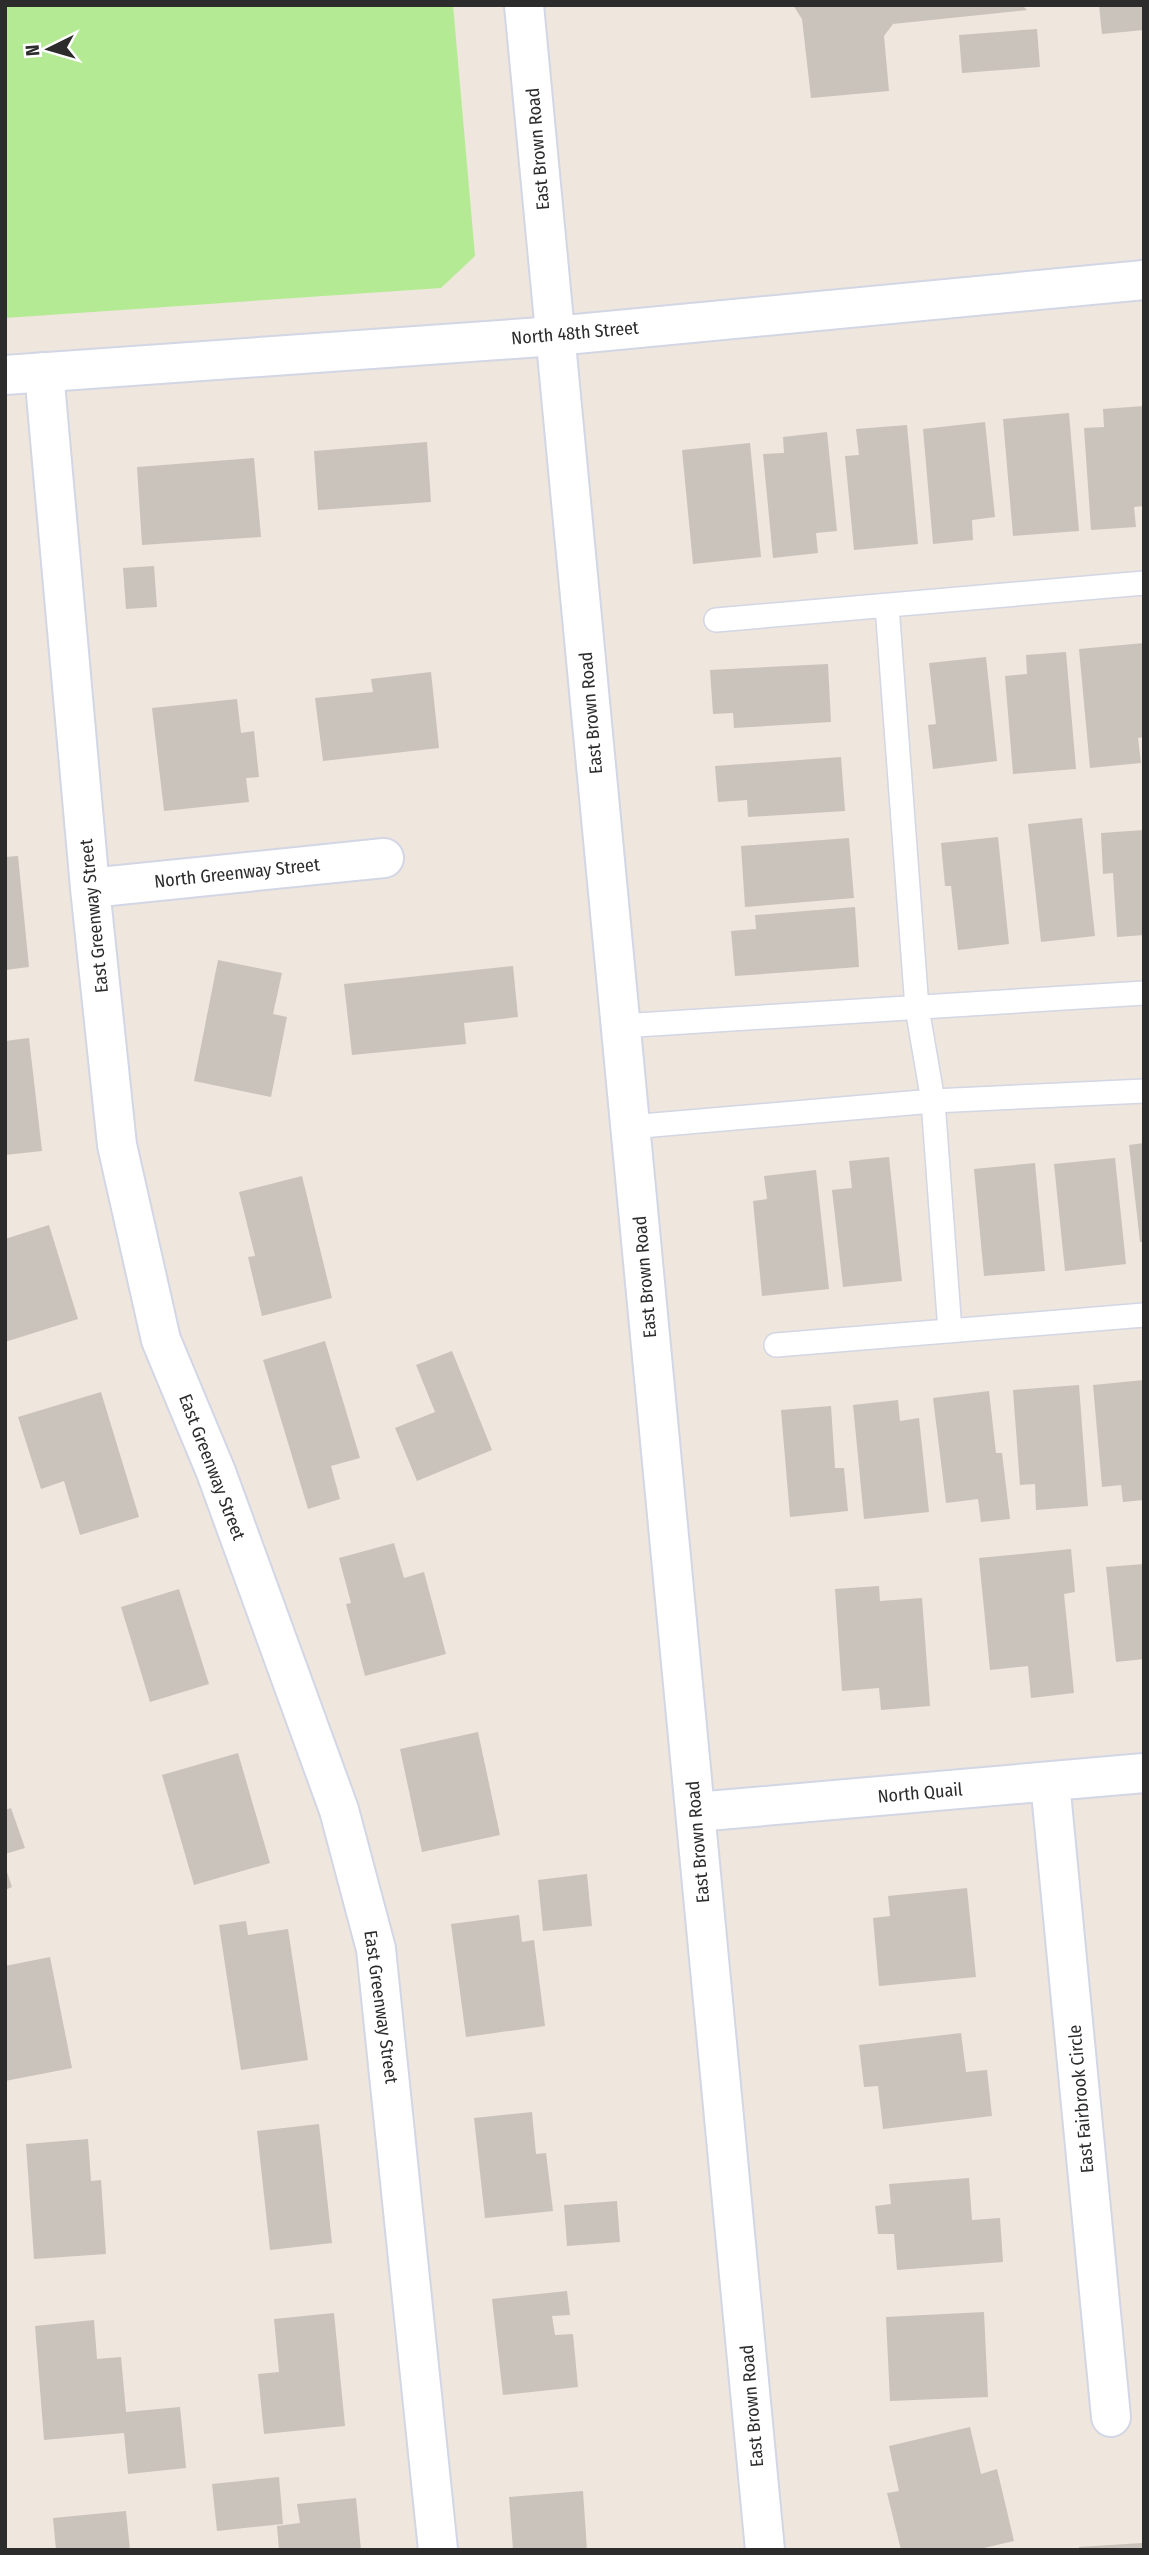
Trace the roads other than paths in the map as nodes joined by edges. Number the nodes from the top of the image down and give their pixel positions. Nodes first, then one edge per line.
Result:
1 (524, 5) edge
2 (1144, 280) edge
3 (555, 336) junction
4 (44, 372) junction
5 (5, 375) edge
6 (1144, 583) edge
7 (887, 606) junction
8 (716, 620) dead end
9 (384, 858) dead end
10 (90, 888) junction
11 (1144, 993) edge
12 (917, 1008) junction
13 (621, 1026) junction
14 (1144, 1091) edge
15 (933, 1101) junction
16 (630, 1127) junction
17 (1144, 1315) edge
18 (950, 1331) junction
19 (776, 1345) dead end
20 (1144, 1773) edge
21 (1050, 1782) junction
22 (696, 1812) junction
23 (1111, 2417) dead end
24 (438, 2550) edge
25 (765, 2550) edge

1 - 3 street, East Brown Road
2 - 3 street, North 48th Street
3 - 4 street, North 48th Street
3 - 13 street, East Brown Road
4 - 5 street, North 48th Street
4 - 10 street, East Greenway Street
6 - 7 lane
7 - 8 lane
7 - 12 lane
9 - 10 street, North Greenway Street
10 - 24 street, East Greenway Street
11 - 12 lane
12 - 13 lane
12 - 15 lane
13 - 16 street, East Brown Road
14 - 15 lane
15 - 16 lane
15 - 18 lane
16 - 22 street, East Brown Road
17 - 18 lane
18 - 19 lane
20 - 21 street, North Quail
21 - 22 street, North Quail
21 - 23 street, East Fairbrook Circle
22 - 25 street, East Brown Road

